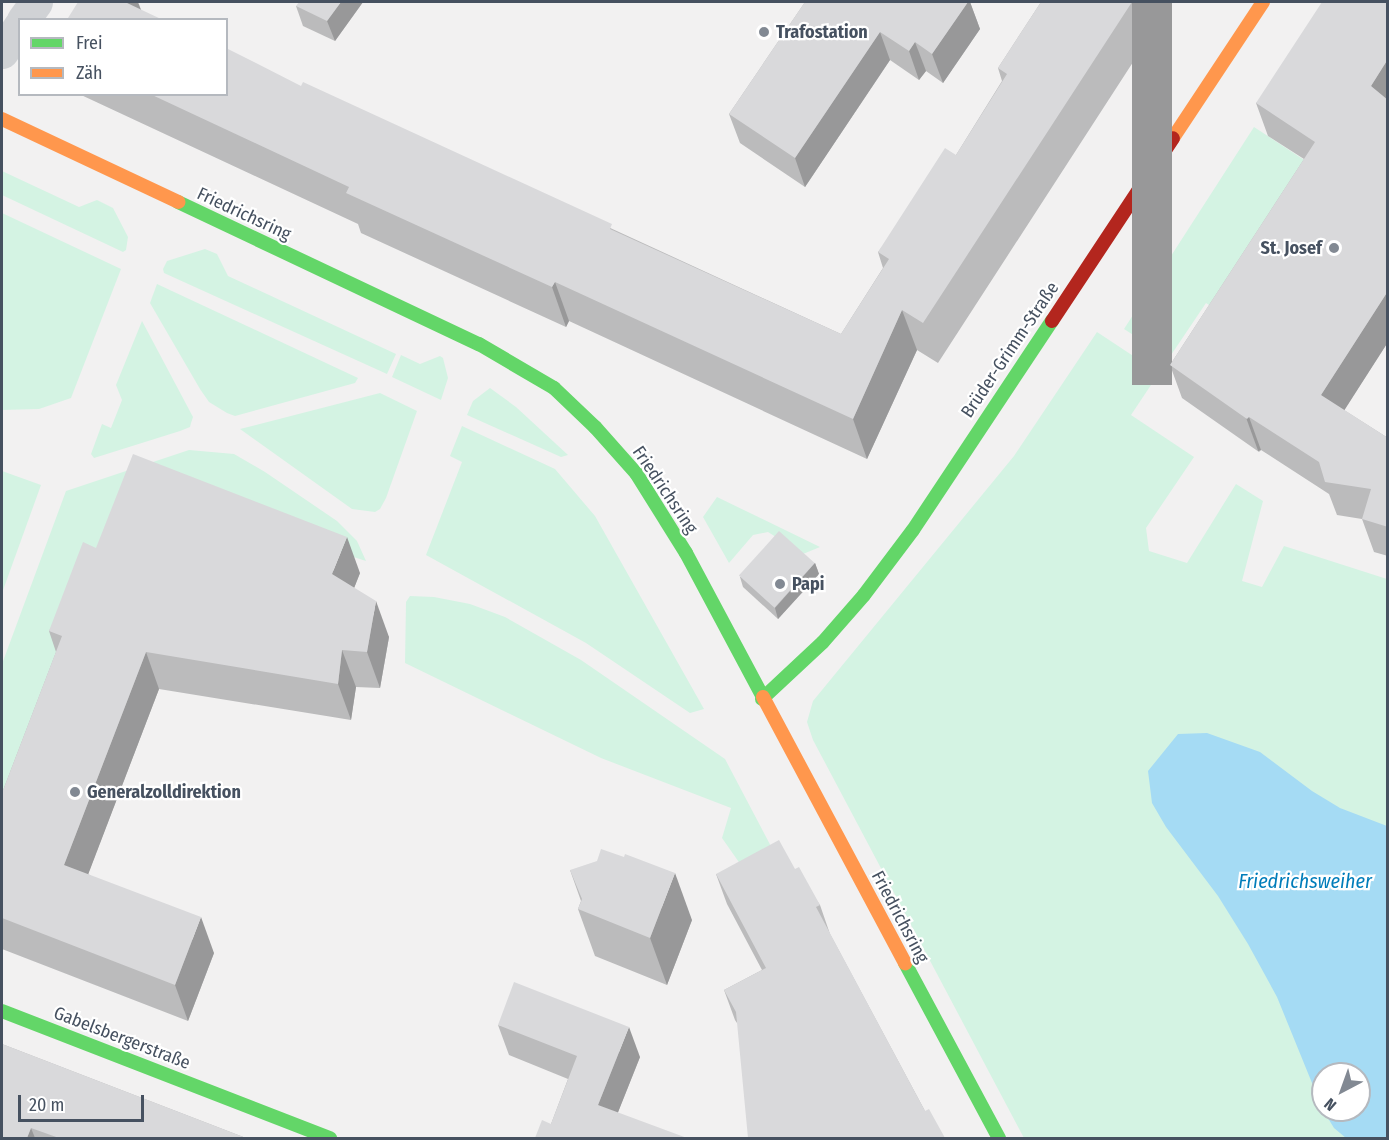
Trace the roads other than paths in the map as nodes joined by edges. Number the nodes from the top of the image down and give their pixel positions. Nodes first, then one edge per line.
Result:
1 (36, 2) edge
2 (1263, 2) edge
3 (24, 18) edge
4 (18, 28) edge
5 (2, 52) edge
6 (2, 119) edge
7 (762, 699) junction
8 (2, 1011) edge
9 (330, 1138) edge
10 (999, 1138) edge

1 - 3 street
2 - 7 street, Brüder-Grimm-Straße
4 - 5 street
6 - 7 street, Friedrichsring
7 - 10 street, Friedrichsring
8 - 9 street, Gabelsbergerstraße

